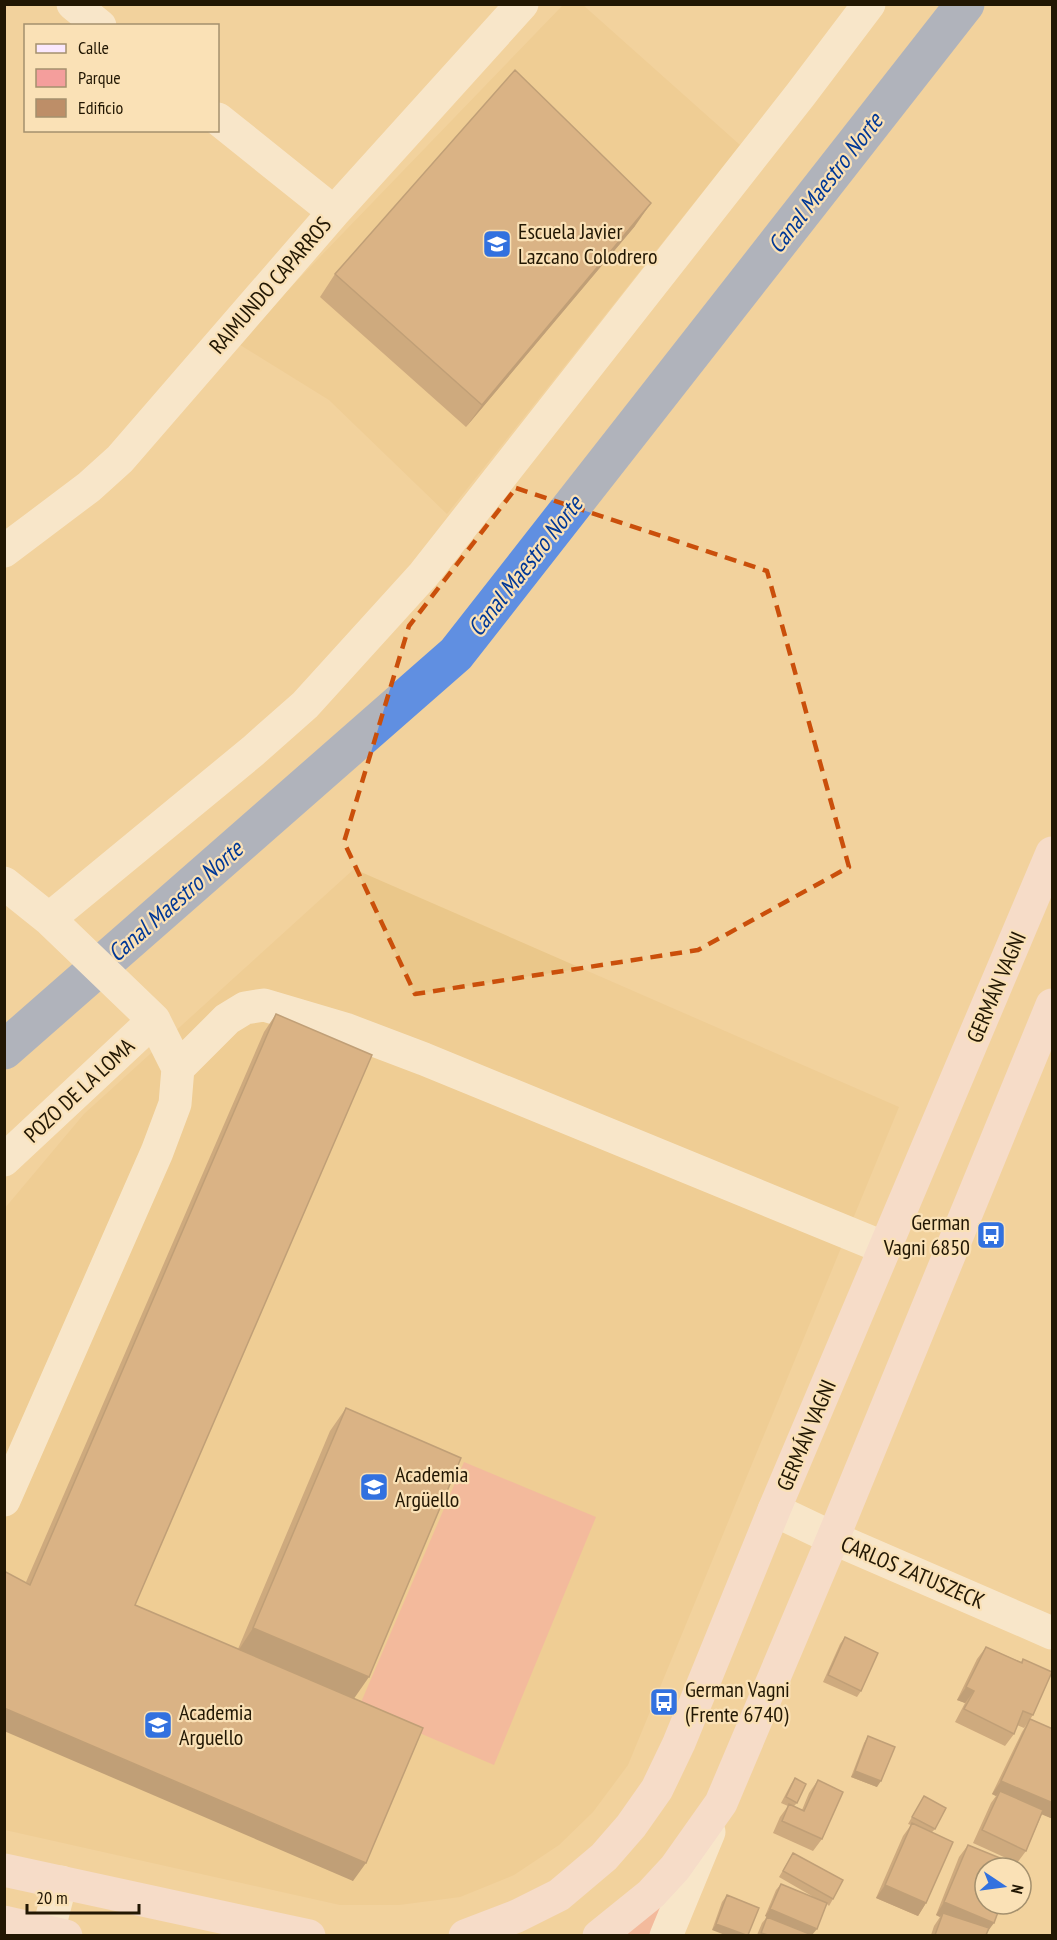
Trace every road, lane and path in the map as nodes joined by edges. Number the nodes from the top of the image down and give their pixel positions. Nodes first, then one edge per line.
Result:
1 (73, 4) edge
2 (522, 4) edge
3 (869, 4) edge
4 (98, 24) edge
5 (219, 120) edge
6 (334, 212) junction
7 (4, 551) edge
8 (1053, 853) edge
9 (4, 883) edge
10 (1042, 904) edge
11 (50, 919) junction
12 (1053, 1005) edge
13 (143, 1009) junction
14 (178, 1068) junction
15 (4, 1160) edge
16 (885, 1248) junction
17 (4, 1500) edge
18 (774, 1510) junction
19 (833, 1538) junction
20 (1053, 1633) edge
21 (721, 1803) junction
22 (4, 1870) edge
23 (61, 1882) junction
24 (4, 1923) edge
25 (54, 1934) edge
26 (309, 1935) edge
27 (465, 1935) edge
28 (599, 1935) edge
29 (666, 1935) edge

1 - 4 street
2 - 6 street, RAIMUNDO CAPARROS
3 - 11 street
5 - 6 street
6 - 7 street, RAIMUNDO CAPARROS
8 - 10 main road, GERMÁN VAGNI
9 - 11 street
10 - 16 main road, GERMÁN VAGNI
11 - 13 street
12 - 19 main road
13 - 14 street
13 - 15 street, POZO DE LA LOMA
14 - 16 street
14 - 17 street
16 - 18 main road, GERMÁN VAGNI
18 - 19 street, CARLOS ZATUSZECK
18 - 27 main road, GERMÁN VAGNI
19 - 20 street, CARLOS ZATUSZECK
19 - 21 main road
21 - 28 main road
21 - 29 street
22 - 23 main road
23 - 25 street
23 - 26 main road
24 - 25 main road

